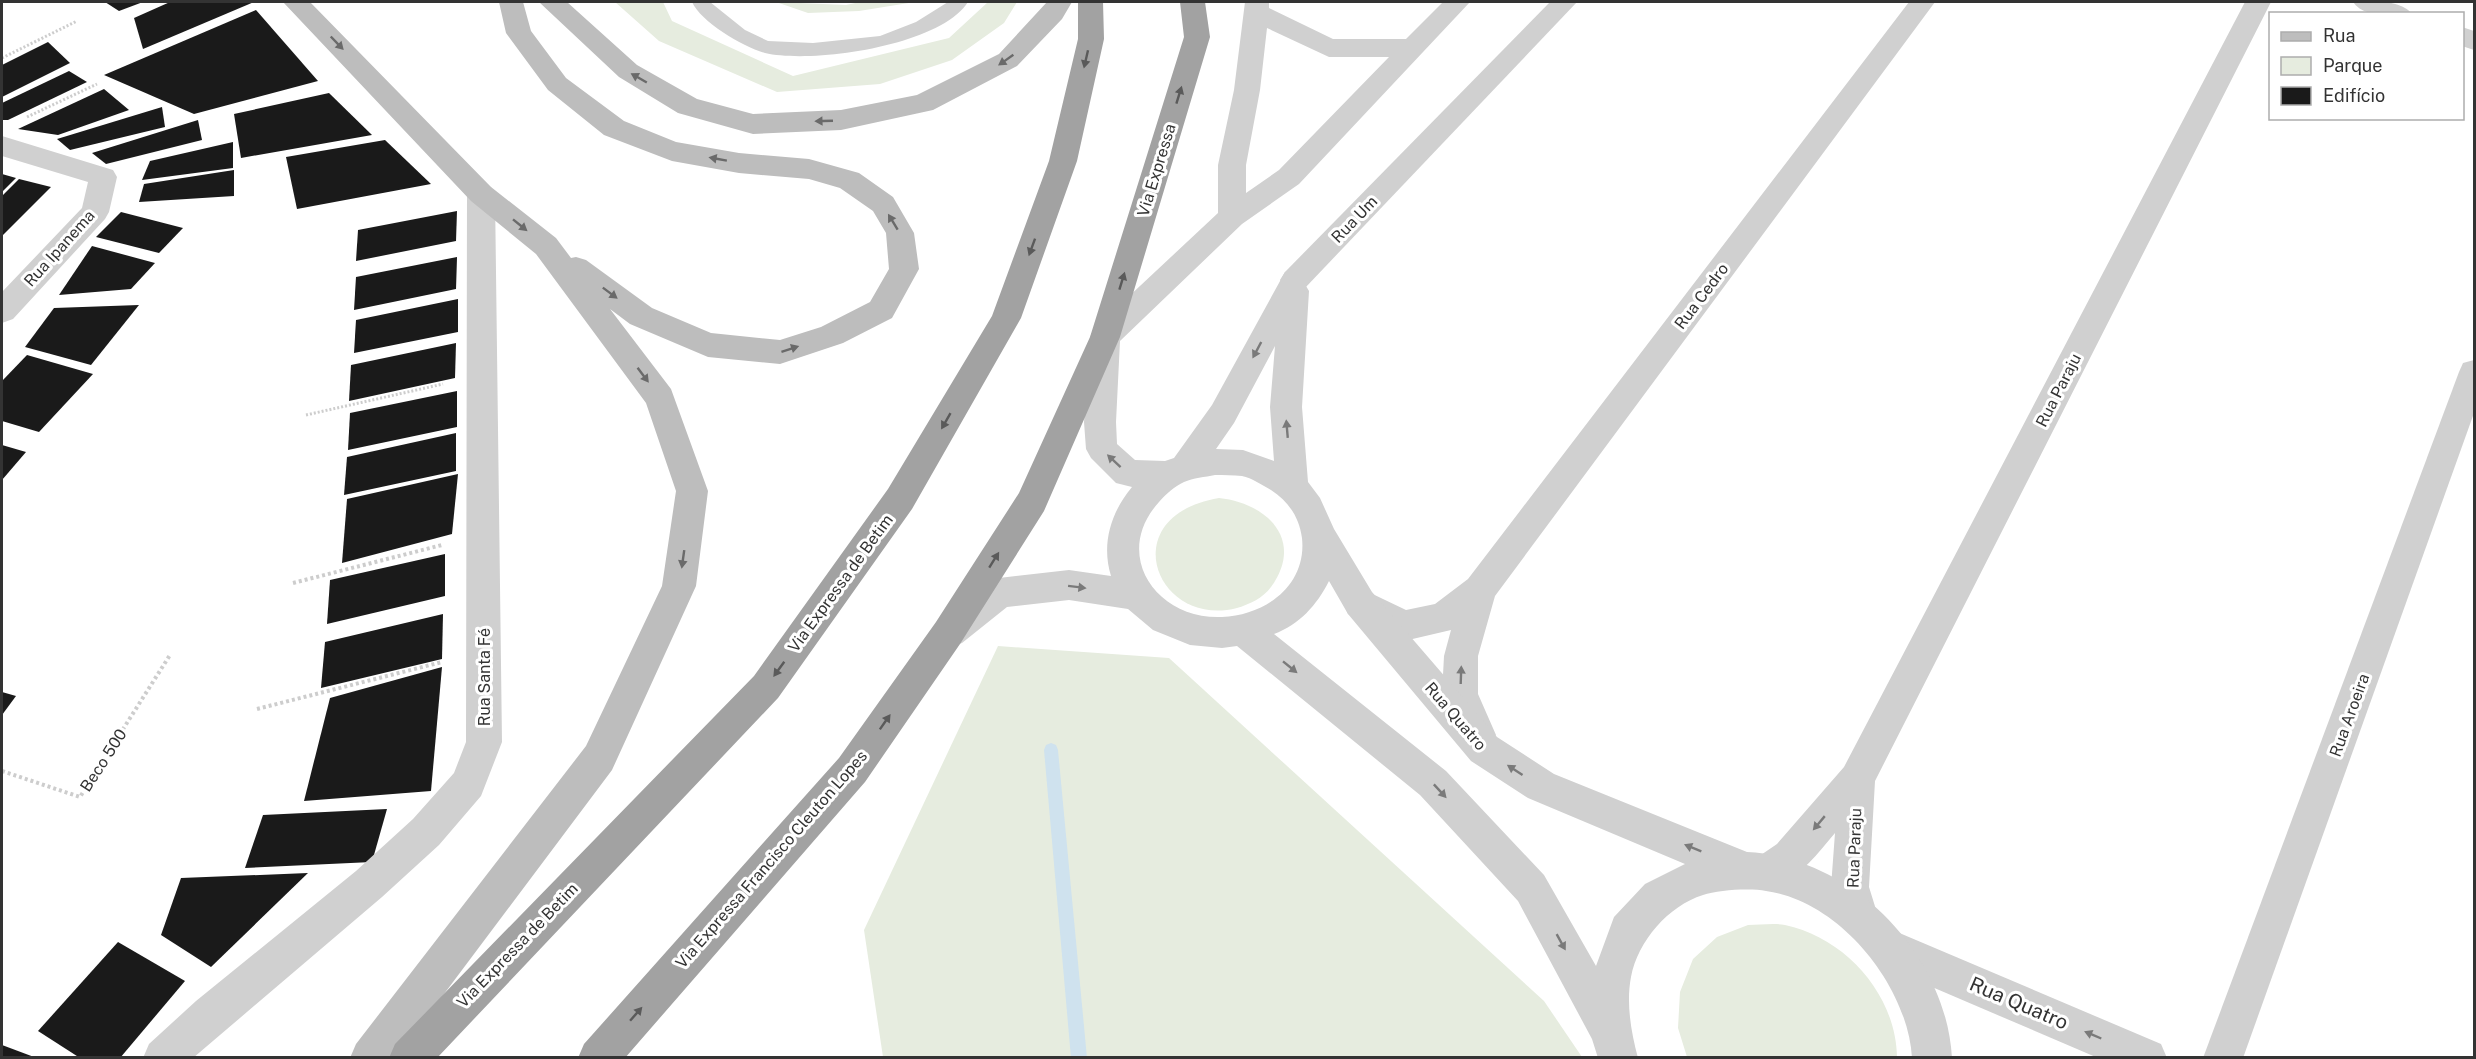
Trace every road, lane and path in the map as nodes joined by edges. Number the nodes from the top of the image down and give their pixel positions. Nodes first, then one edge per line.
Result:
1 (296, 2) edge
2 (511, 2) edge
3 (552, 2) edge
4 (700, 2) edge
5 (959, 2) edge
6 (1059, 2) edge
7 (1090, 2) edge
8 (1193, 2) edge
9 (1457, 2) edge
10 (1564, 2) edge
11 (1922, 2) edge
12 (2258, 2) edge
13 (2366, 2) edge
14 (1257, 7) edge
15 (2394, 12) edge
16 (77, 21) dead end
17 (1413, 48) junction
18 (2, 58) edge
19 (97, 84) dead end
20 (23, 118) dead end
21 (2, 146) edge
22 (481, 194) junction
23 (1232, 217) junction
24 (546, 246) junction
25 (1295, 280) junction
26 (2, 311) edge
27 (1105, 337) junction
28 (2475, 372) edge
29 (482, 375) junction
30 (306, 415) dead end
31 (1176, 471) junction
32 (1292, 487) junction
33 (483, 534) junction
34 (1320, 536) junction
35 (293, 583) dead end
36 (1480, 590) junction
37 (1137, 595) junction
38 (1360, 603) junction
39 (1244, 631) junction
40 (948, 633) junction
41 (484, 643) junction
42 (170, 655) dead end
43 (257, 709) dead end
44 (1484, 749) junction
45 (2, 771) edge
46 (1857, 779) junction
47 (1758, 872) junction
48 (1859, 916) junction
49 (1890, 949) junction
50 (1614, 1044) edge
51 (163, 1058) edge
52 (370, 1058) edge
53 (409, 1058) edge
54 (598, 1058) edge
55 (1932, 1058) edge
56 (2147, 1058) edge
57 (2223, 1058) edge

1 -> 22 main road
24 -> 2 main road
6 -> 3 main road
4 - 5 lane
7 -> 53 highway, Via Expressa de Betim
27 -> 8 highway, Via Expressa
9 - 17 street
10 - 25 street, Rua Um
11 - 36 street, Rua Cedro
12 - 46 street, Rua Paraju
13 - 15 street
14 - 17 street
14 - 23 street
16 - 18 path
17 - 23 street
19 - 20 path
21 - 26 street, Rua Ipanema
22 -> 24 main road
22 - 29 street, Rua Santa Fé
23 - 27 street
24 -> 52 main road
25 -> 31 street, Rua Um
32 -> 25 street
31 -> 27 street
40 -> 27 highway, Via Expressa Francisco Cleuton Lopes
28 - 57 street, Rua Aroeira
29 - 30 path
29 - 33 street, Rua Santa Fé
31 - 32 street
31 - 37 street
32 - 34 street
33 - 35 path
33 - 41 street, Rua Santa Fé
34 - 38 street, Rua Quatro
34 - 39 street
36 - 38 street, Rua Cedro
44 -> 36 street, Rua Cedro
37 - 39 street
40 -> 37 street
38 - 44 street, Rua Quatro
39 -> 50 street
54 -> 40 highway, Via Expressa Francisco Cleuton Lopes
41 - 43 path
41 - 51 street, Rua Santa Fé
42 - 45 path, Beco 500
47 -> 44 street, Rua Quatro
46 -> 47 street, Rua Paraju
46 - 48 street, Rua Paraju
47 - 48 street, Rua Quatro
47 - 50 street
48 - 49 street
49 - 55 street
56 -> 49 street, Rua Quatro

